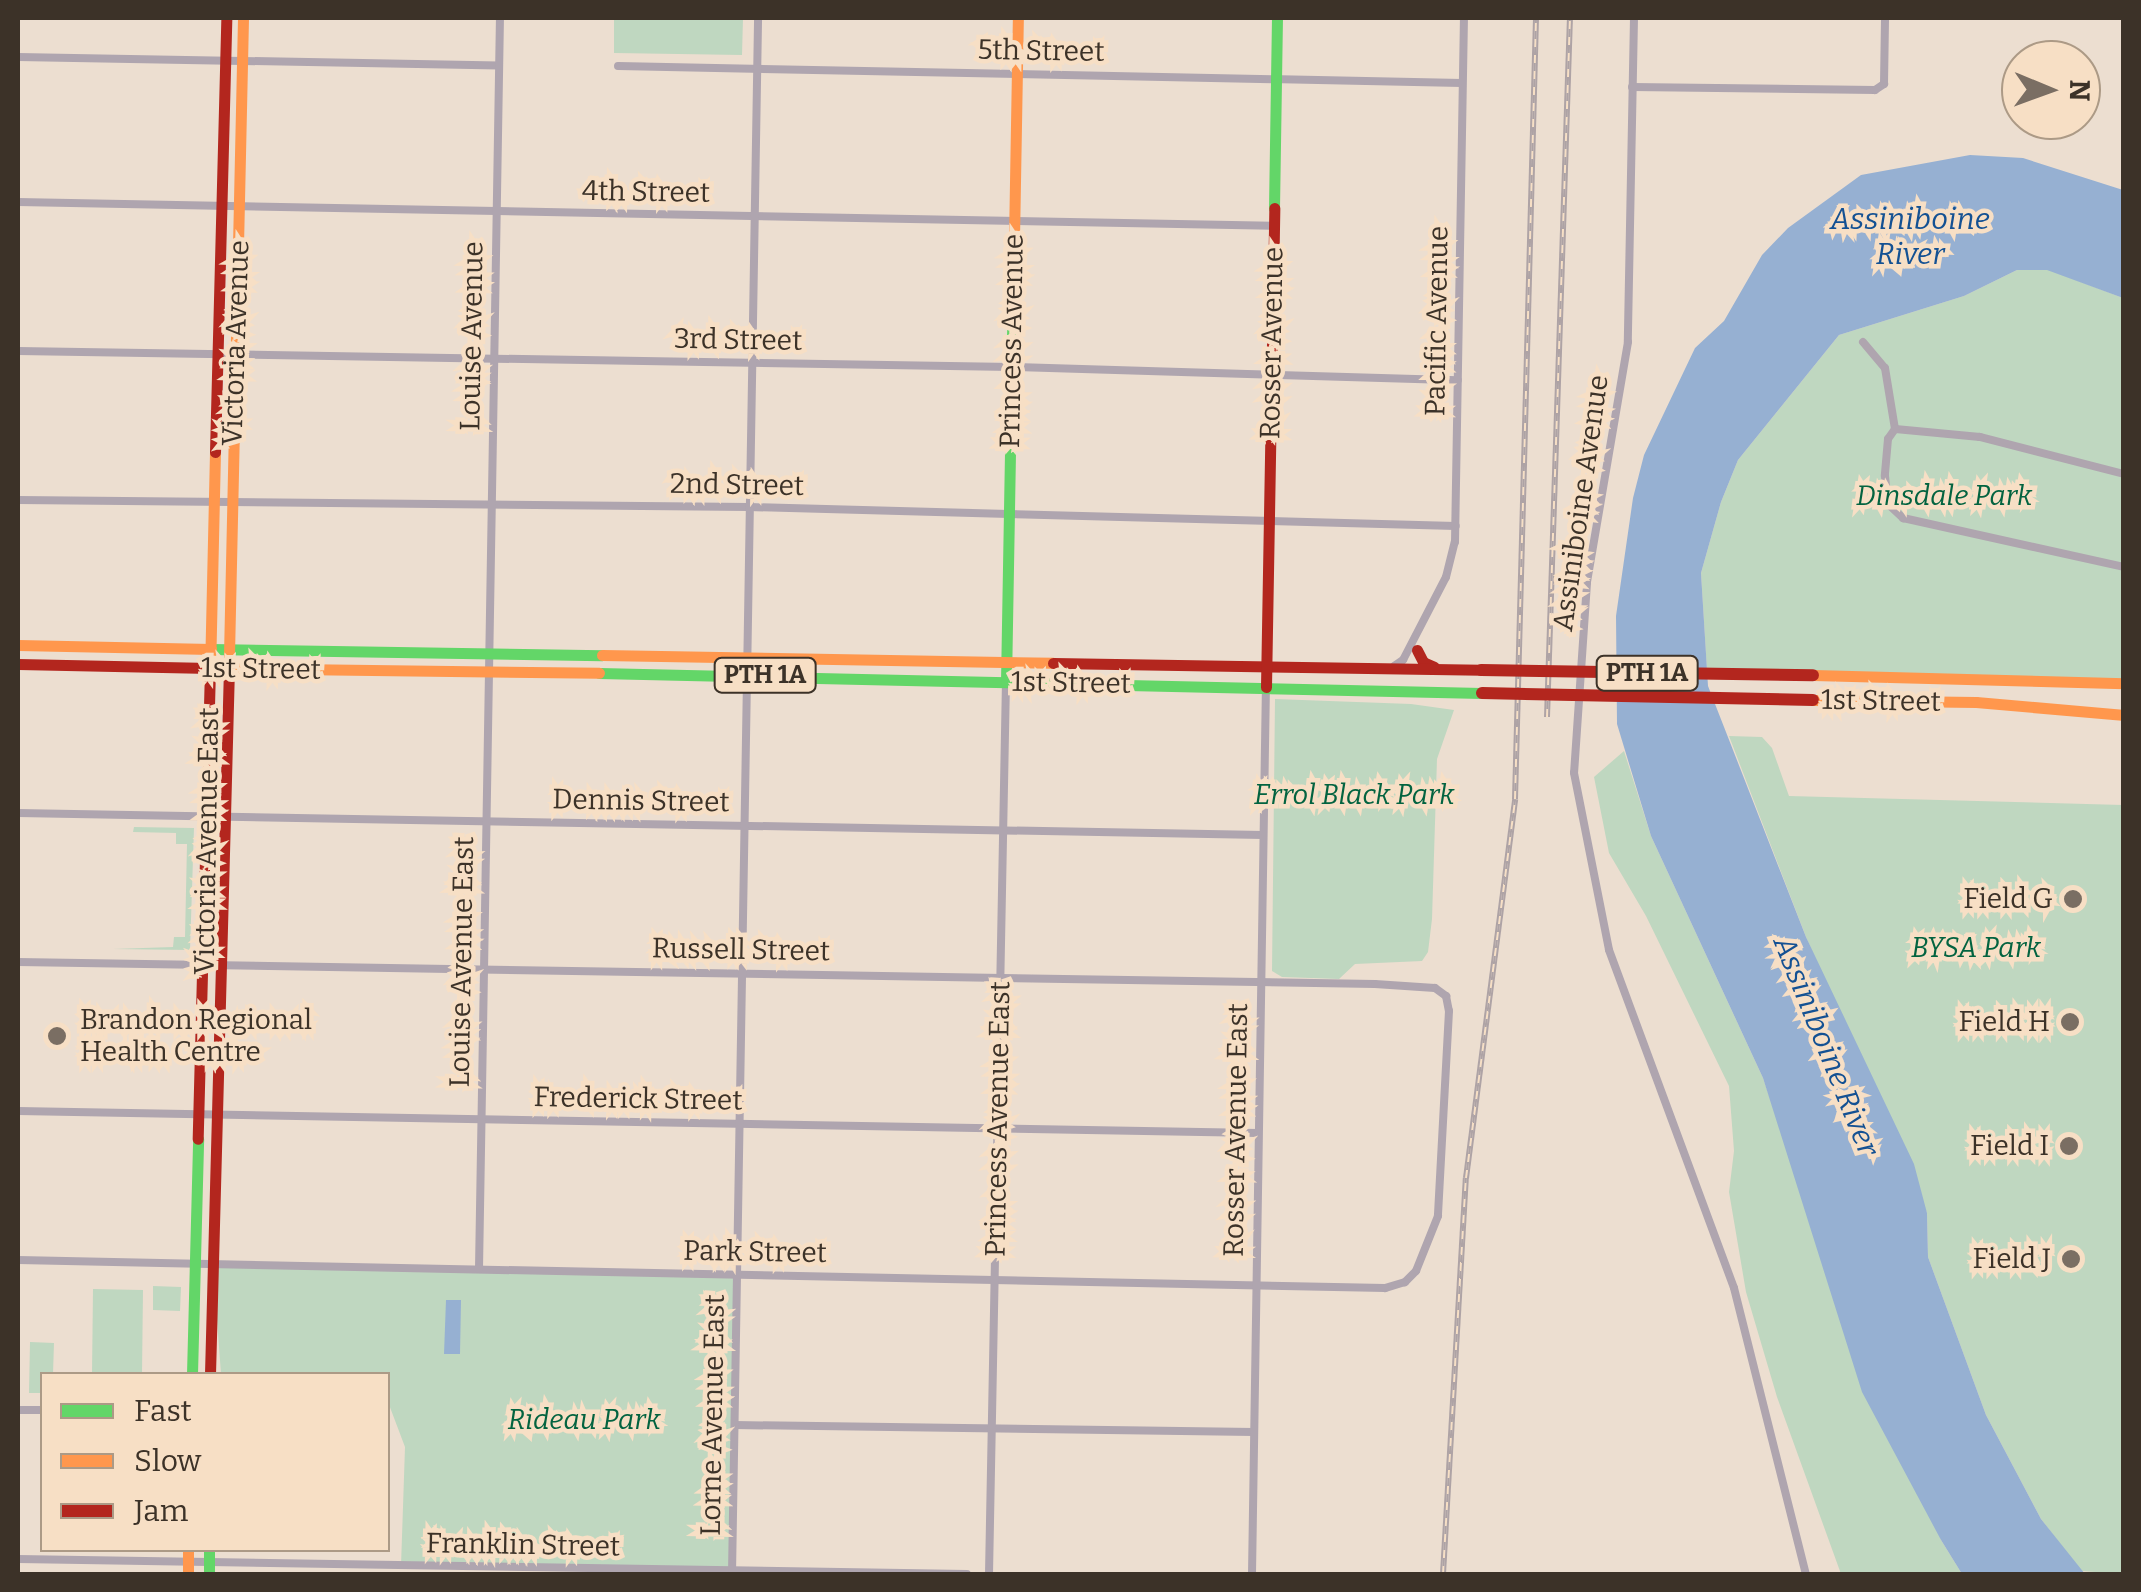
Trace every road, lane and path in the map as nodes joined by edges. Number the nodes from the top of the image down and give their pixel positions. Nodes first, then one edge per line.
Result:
1 (226, 18) edge
2 (243, 18) edge
3 (500, 18) edge
4 (758, 18) edge
5 (1018, 18) edge
6 (1278, 18) edge
7 (1464, 18) edge
8 (1634, 18) edge
9 (1885, 18) edge
10 (18, 57) edge
11 (225, 60) junction
12 (242, 60) junction
13 (499, 65) junction
14 (618, 66) dead end
15 (757, 68) junction
16 (1017, 74) junction
17 (1276, 79) junction
18 (1462, 84) junction
19 (1632, 87) junction
20 (18, 202) edge
21 (221, 205) junction
22 (240, 206) junction
23 (496, 212) junction
24 (754, 216) junction
25 (1014, 220) junction
26 (1274, 226) junction
27 (1864, 342) dead end
28 (18, 350) edge
29 (219, 355) junction
30 (236, 355) junction
31 (494, 359) junction
32 (751, 363) junction
33 (1012, 367) junction
34 (1271, 374) junction
35 (1458, 380) junction
36 (1894, 429) junction
37 (2124, 474) edge
38 (18, 500) edge
39 (214, 504) junction
40 (233, 504) junction
41 (491, 504) junction
42 (749, 508) junction
43 (1009, 516) junction
44 (1269, 522) junction
45 (1456, 526) junction
46 (2124, 567) edge
47 (1422, 618) junction
48 (18, 645) edge
49 (210, 650) junction
50 (230, 650) junction
51 (1417, 650) junction
52 (488, 655) junction
53 (746, 656) junction
54 (18, 664) edge
55 (1006, 664) junction
56 (210, 668) junction
57 (229, 668) junction
58 (1266, 668) junction
59 (1382, 669) junction
60 (1416, 670) junction
61 (1446, 670) junction
62 (488, 673) junction
63 (746, 674) junction
64 (1006, 682) junction
65 (2124, 683) edge
66 (1266, 686) junction
67 (1321, 687) junction
68 (2124, 715) edge
69 (18, 813) edge
70 (207, 816) junction
71 (225, 816) junction
72 (488, 821) junction
73 (744, 825) junction
74 (1002, 830) junction
75 (1263, 835) junction
76 (18, 962) edge
77 (205, 964) junction
78 (222, 964) junction
79 (484, 970) junction
80 (741, 972) junction
81 (1001, 978) junction
82 (1260, 982) junction
83 (1449, 1011) joint
84 (18, 1112) edge
85 (201, 1114) junction
86 (218, 1114) junction
87 (481, 1119) junction
88 (739, 1123) junction
89 (998, 1128) junction
90 (1258, 1133) junction
91 (18, 1260) edge
92 (194, 1264) junction
93 (212, 1265) junction
94 (479, 1269) junction
95 (738, 1274) junction
96 (995, 1278) junction
97 (1256, 1283) junction
98 (192, 1372) edge
99 (210, 1372) edge
100 (736, 1424) junction
101 (994, 1428) junction
102 (1254, 1432) junction
103 (18, 1558) edge
104 (188, 1562) edge
105 (209, 1562) edge
106 (474, 1570) edge
107 (732, 1572) edge
108 (967, 1574) edge
109 (989, 1574) edge
110 (1252, 1574) edge
111 (1806, 1574) edge

1 - 11 main road, Victoria Avenue
2 - 12 main road, Victoria Avenue
3 - 13 street, Louise Avenue
4 - 15 street, Lorne Avenue East
5 - 16 main road, Princess Avenue
6 - 17 main road, Rosser Avenue
7 - 18 street, Pacific Avenue
8 - 19 street, Assiniboine Avenue
9 - 19 street
10 - 11 street
11 - 12 street
11 - 21 main road, Victoria Avenue
12 - 13 street
12 - 22 main road, Victoria Avenue
13 - 23 street, Louise Avenue
14 - 15 street, 5th Street
15 - 16 street, 5th Street
15 - 24 street, Lorne Avenue East
16 - 17 street, 5th Street
16 - 25 main road, Princess Avenue
17 - 18 street, 5th Street
17 - 26 main road, Rosser Avenue
18 - 35 street, Pacific Avenue
19 - 111 street, Assiniboine Avenue
20 - 21 street, 4th Street
21 - 22 street, 4th Street
21 - 29 main road, Victoria Avenue
22 - 23 street, 4th Street
22 - 30 main road, Victoria Avenue
23 - 24 street, 4th Street
23 - 31 street, Louise Avenue
24 - 25 street, 4th Street
24 - 32 street, Lorne Avenue East
25 - 26 street, 4th Street
25 - 33 main road, Princess Avenue
26 - 34 main road, Rosser Avenue
27 - 36 street
28 - 29 street, 3rd Street
29 - 30 street, 3rd Street
29 - 39 main road, Victoria Avenue
30 - 31 street, 3rd Street
30 - 40 main road, Victoria Avenue
31 - 32 street, 3rd Street
31 - 41 street, Louise Avenue
32 - 33 street, 3rd Street
32 - 42 street, Lorne Avenue East
33 - 34 street, 3rd Street
33 - 43 main road, Princess Avenue
34 - 35 street, 3rd Street
34 - 44 main road, Rosser Avenue
35 - 45 street, Pacific Avenue
36 - 37 street
36 - 46 street
38 - 39 street, 2nd Street
39 - 40 street, 2nd Street
39 - 49 main road, Victoria Avenue
40 - 41 street, 2nd Street
40 - 50 main road, Victoria Avenue
41 - 42 street, 2nd Street
41 - 52 street, Louise Avenue
42 - 43 street, 2nd Street
42 - 53 street, Lorne Avenue East
43 - 44 street, 2nd Street
43 - 55 main road, Princess Avenue
44 - 45 street, 2nd Street
44 - 58 main road, Rosser Avenue
45 - 47 street, Pacific Avenue
47 - 51 street, Pacific Avenue
47 - 59 street, Pacific Avenue
48 - 49 main road, 1st Street
49 - 50 main road, 1st Street / PTH 1A
49 - 56 main road, Victoria Avenue
50 - 52 main road, 1st Street / PTH 1A
50 - 57 main road, Victoria Avenue
51 - 60 street, Pacific Avenue
51 - 61 main road
52 - 53 main road, 1st Street / PTH 1A
52 - 62 street, Louise Avenue East
53 - 55 main road, 1st Street / PTH 1A
53 - 63 street, Lorne Avenue East
54 - 56 main road, 1st Street
55 - 58 main road, 1st Street / PTH 1A
55 - 64 main road, Princess Avenue East
56 - 57 main road, 1st Street / PTH 1A
56 - 70 main road, Victoria Avenue East
57 - 62 main road, 1st Street / PTH 1A
57 - 71 main road, Victoria Avenue East
58 - 59 main road, 1st Street / PTH 1A
58 - 66 main road, Rosser Avenue
59 - 60 main road, 1st Street / PTH 1A
60 - 61 main road, 1st Street / PTH 1A
60 - 67 main road
61 - 65 main road, 1st Street / PTH 1A, bridge
62 - 63 main road, 1st Street / PTH 1A
62 - 72 street, Louise Avenue East
63 - 64 main road, 1st Street / PTH 1A
63 - 73 street, Lorne Avenue East
64 - 66 main road, 1st Street / PTH 1A
64 - 74 street, Princess Avenue East
66 - 67 main road, 1st Street / PTH 1A
66 - 75 street, Rosser Avenue East
67 - 68 main road, 1st Street / PTH 1A, bridge
69 - 70 street, Dennis Street
70 - 71 street, Dennis Street
70 - 77 main road, Victoria Avenue East
71 - 72 street, Dennis Street
71 - 78 main road, Victoria Avenue East
72 - 73 street, Dennis Street
72 - 79 street, Louise Avenue East
73 - 74 street, Dennis Street
73 - 80 street, Lorne Avenue East
74 - 75 street, Dennis Street
74 - 81 street, Princess Avenue East
75 - 82 street, Rosser Avenue East
76 - 77 street, Russell Street
77 - 78 street, Russell Street
77 - 85 main road, Victoria Avenue East
78 - 79 street, Russell Street
78 - 86 main road, Victoria Avenue East
79 - 80 street, Russell Street
79 - 87 street, Louise Avenue East
80 - 81 street, Russell Street
80 - 88 street, Lorne Avenue East
81 - 82 street, Russell Street
81 - 89 street, Princess Avenue East
82 - 83 street, Russell Street
82 - 90 street, Rosser Avenue East
83 - 97 street, Park Street
84 - 85 street, Frederick Street
85 - 86 street, Frederick Street
85 - 92 main road, Victoria Avenue East
86 - 87 street, Frederick Street
86 - 93 main road, Victoria Avenue East
87 - 88 street, Frederick Street
87 - 94 street, Louise Avenue East
88 - 89 street, Frederick Street
88 - 95 street, Lorne Avenue East
89 - 90 street, Frederick Street
89 - 96 street, Princess Avenue East
90 - 97 street, Rosser Avenue East
91 - 92 street, Park Street
92 - 93 street, Park Street
92 - 98 main road, Victoria Avenue East
93 - 94 street, Park Street
93 - 99 main road, Victoria Avenue East
94 - 95 street, Park Street
95 - 96 street, Park Street
95 - 100 street, Lorne Avenue East
96 - 97 street, Park Street
96 - 101 street, Princess Avenue East
97 - 102 street, Rosser Avenue East
100 - 101 street
100 - 107 street, Lorne Avenue East
101 - 102 street
101 - 109 street, Princess Avenue East
102 - 110 street, Rosser Avenue East
103 - 104 street, Franklin Street
104 - 105 street, Franklin Street
105 - 106 street, Franklin Street
106 - 107 street, Franklin Street
107 - 108 street, Franklin Street

